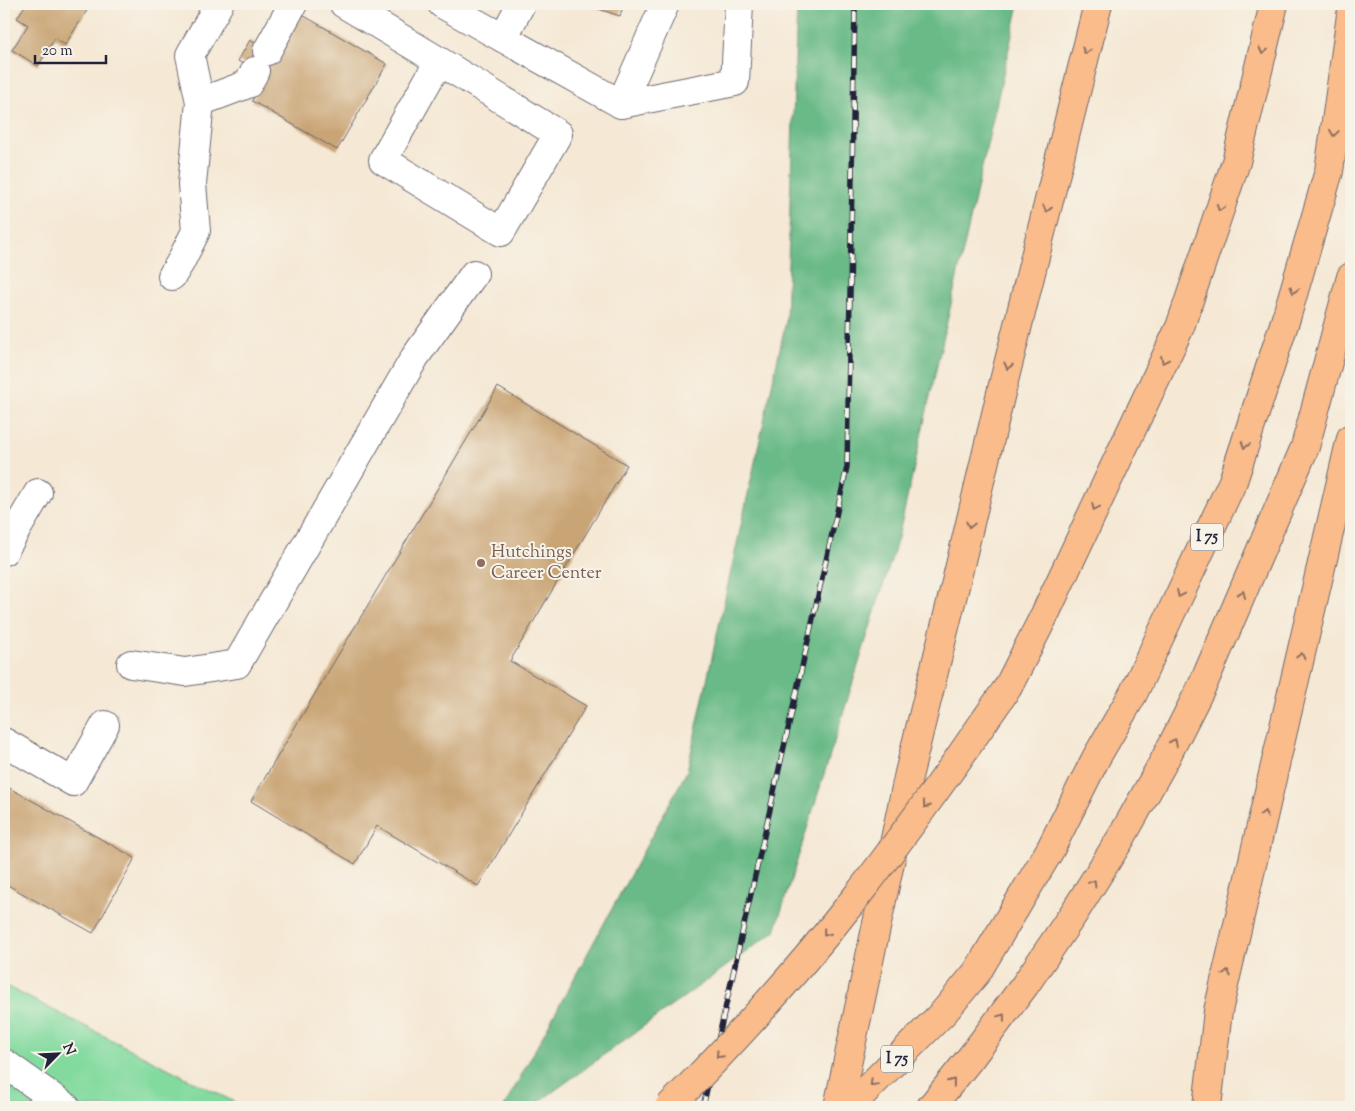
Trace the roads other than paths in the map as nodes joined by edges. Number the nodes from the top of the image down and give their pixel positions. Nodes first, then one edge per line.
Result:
1 (219, 4) edge
2 (293, 4) edge
3 (344, 4) edge
4 (442, 4) edge
5 (521, 4) edge
6 (665, 4) edge
7 (738, 4) edge
8 (1098, 4) edge
9 (1274, 4) edge
10 (1351, 15) edge
11 (503, 38) junction
12 (439, 61) junction
13 (200, 102) junction
14 (621, 104) junction
15 (474, 274) dead end
16 (172, 276) dead end
17 (1351, 277) edge
18 (1351, 438) edge
19 (38, 493) dead end
20 (4, 551) edge
21 (131, 664) dead end
22 (105, 725) dead end
23 (4, 742) edge
24 (1218, 1011) junction
25 (4, 1063) edge
26 (66, 1107) edge
27 (670, 1107) edge
28 (838, 1107) edge
29 (849, 1107) edge
30 (931, 1107) edge
31 (1195, 1107) edge
32 (1207, 1107) edge

1 - 13 street
2 - 13 street
3 - 12 street
4 - 11 street
5 - 11 street
6 - 14 street
7 - 14 street
8 -> 28 highway
9 -> 27 highway, bridge
10 -> 29 highway, I 75
11 - 14 street
12 - 12 street
13 - 16 street
15 - 21 street
30 -> 17 highway
24 -> 18 highway
19 - 20 street
22 - 23 street
24 - 31 highway
24 - 32 highway
25 - 26 street

